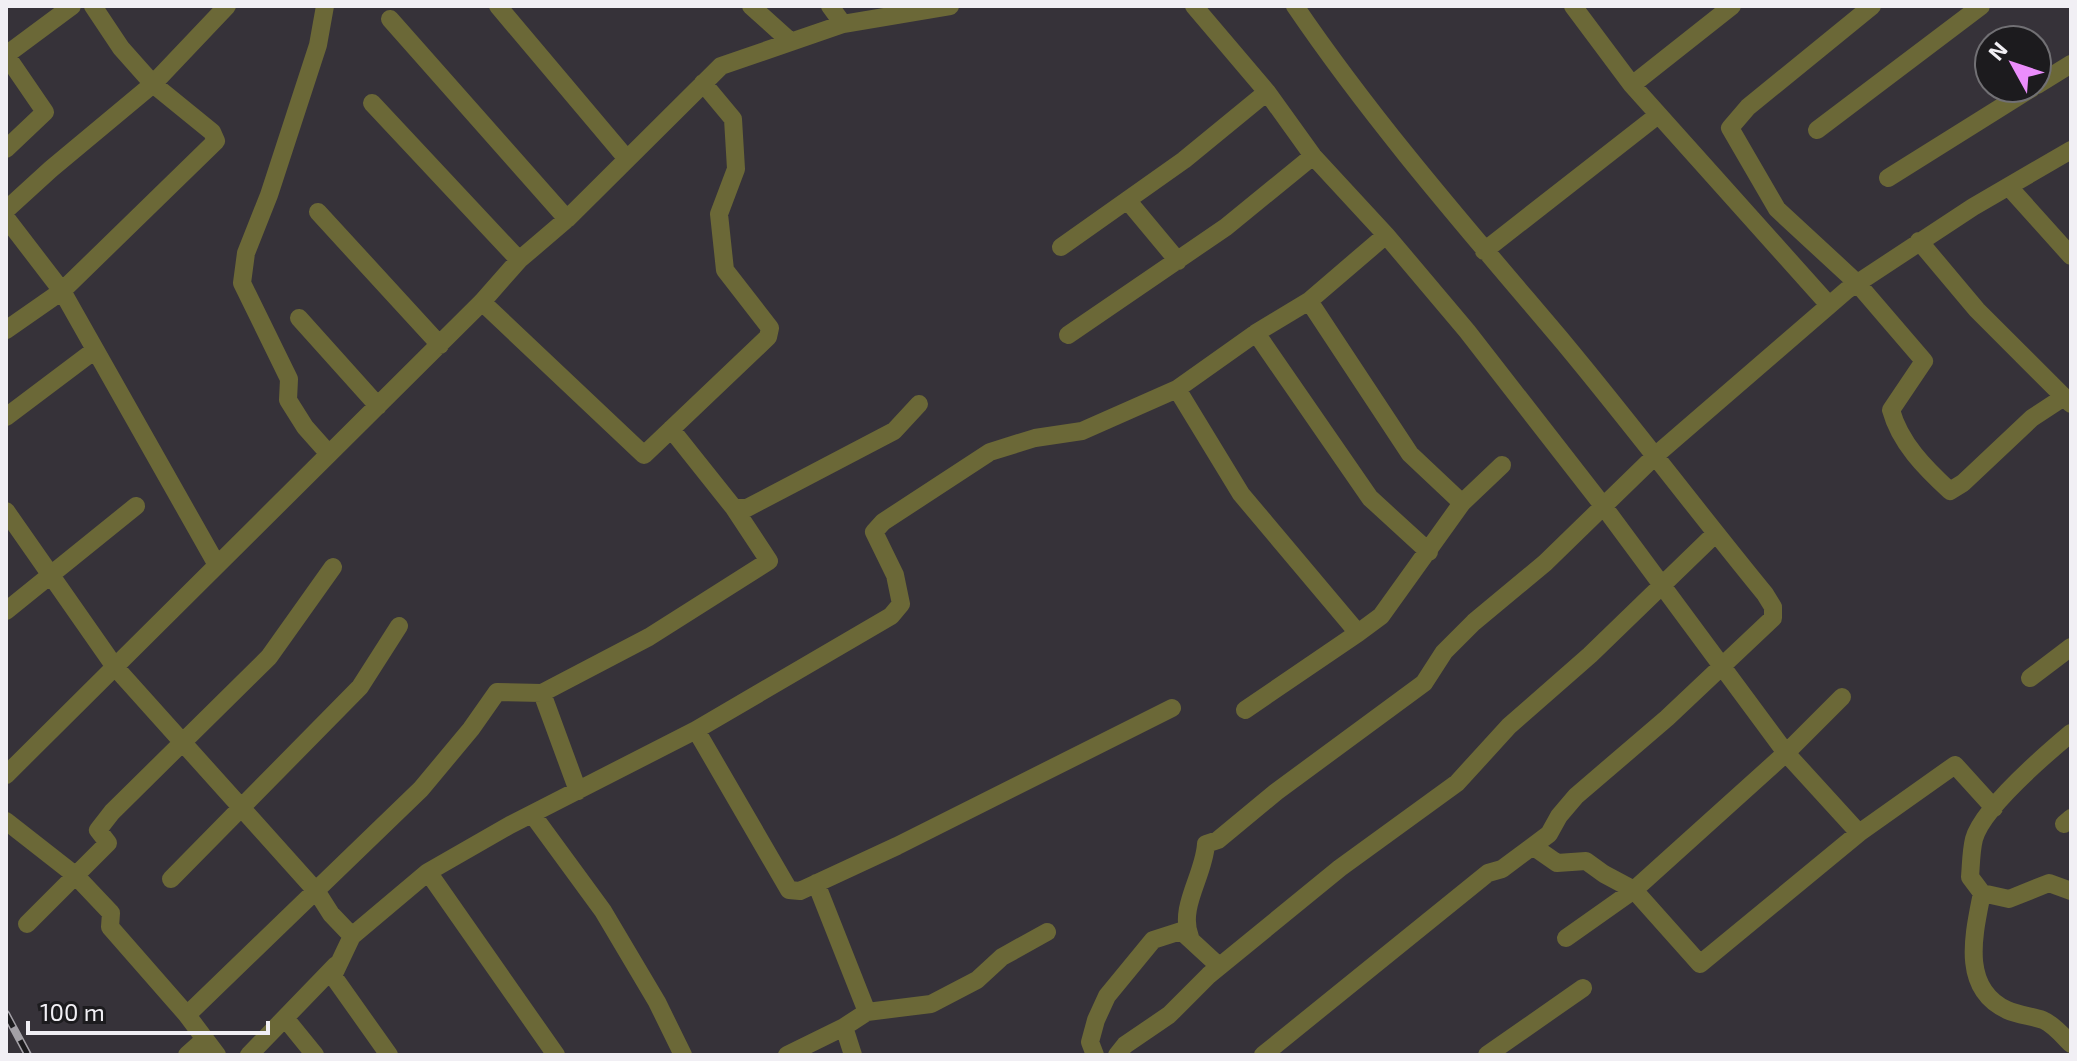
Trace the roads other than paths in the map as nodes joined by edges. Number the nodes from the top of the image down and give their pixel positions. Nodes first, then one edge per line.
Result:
1 (72, 6) edge
2 (93, 6) edge
3 (227, 6) edge
4 (325, 6) edge
5 (498, 6) edge
6 (751, 6) edge
7 (830, 6) edge
8 (950, 6) edge
9 (1194, 6) edge
10 (1295, 6) edge
11 (1573, 6) edge
12 (1732, 6) edge
13 (1872, 6) edge
14 (1981, 6) edge
15 (390, 19) dead end
16 (843, 24) junction
17 (791, 42) junction
18 (6, 55) edge
19 (2071, 64) edge
20 (2053, 75) edge
21 (703, 83) junction
22 (153, 84) junction
23 (1632, 85) junction
24 (1267, 92) junction
25 (372, 103) dead end
26 (2005, 104) edge
27 (1658, 115) junction
28 (1817, 130) dead end
29 (6, 149) edge
30 (2071, 150) edge
31 (1313, 156) junction
32 (627, 159) junction
33 (1888, 178) dead end
34 (2009, 187) junction
35 (1128, 201) junction
36 (6, 210) edge
37 (318, 212) dead end
38 (6, 218) edge
39 (567, 219) junction
40 (1386, 235) junction
41 (1919, 241) junction
42 (1061, 247) dead end
43 (1484, 251) junction
44 (2071, 256) edge
45 (519, 260) junction
46 (1178, 261) junction
47 (1857, 283) junction
48 (62, 291) junction
49 (1309, 301) junction
50 (482, 302) junction
51 (1829, 305) junction
52 (299, 318) dead end
53 (6, 330) edge
54 (1256, 333) junction
55 (1068, 335) dead end
56 (440, 345) junction
57 (95, 350) junction
58 (1177, 389) junction
59 (2067, 400) edge
60 (919, 404) dead end
61 (378, 406) junction
62 (6, 417) edge
63 (671, 429) junction
64 (329, 454) junction
65 (1656, 455) junction
66 (1502, 465) dead end
67 (1462, 503) junction
68 (136, 506) dead end
69 (1604, 507) junction
70 (734, 508) junction
71 (6, 511) edge
72 (1716, 533) junction
73 (1429, 552) junction
74 (217, 565) junction
75 (333, 567) dead end
76 (49, 575) junction
77 (1662, 586) junction
78 (6, 611) edge
79 (399, 626) dead end
80 (1358, 633) junction
81 (2071, 647) edge
82 (115, 667) junction
83 (1723, 667) junction
84 (2030, 678) dead end
85 (542, 693) junction
86 (1842, 697) dead end
87 (1172, 708) dead end
88 (1245, 710) dead end
89 (696, 730) junction
90 (2071, 733) edge
91 (183, 743) junction
92 (1786, 753) junction
93 (6, 775) edge
94 (578, 791) junction
95 (241, 805) junction
96 (1994, 808) junction
97 (532, 814) junction
98 (6, 821) edge
99 (1859, 833) junction
100 (1534, 847) junction
101 (428, 872) junction
102 (75, 875) junction
103 (171, 879) dead end
104 (816, 883) junction
105 (1634, 890) junction
106 (2071, 891) edge
107 (317, 892) junction
108 (1982, 893) junction
109 (27, 924) dead end
110 (1047, 932) dead end
111 (352, 936) junction
112 (1190, 937) junction
113 (1566, 938) dead end
114 (340, 961) junction
115 (1219, 966) junction
116 (1583, 988) dead end
117 (867, 1012) junction
118 (187, 1015) junction
119 (285, 1018) junction
120 (844, 1027) junction
121 (205, 1039) junction
122 (2071, 1044) edge
123 (1282, 1049) edge
124 (791, 1054) edge
125 (187, 1055) edge
126 (217, 1055) edge
127 (249, 1055) edge
128 (315, 1055) edge
129 (389, 1055) edge
130 (556, 1055) edge
131 (683, 1055) edge
132 (853, 1055) edge
133 (1095, 1055) edge
134 (1117, 1055) edge
135 (1263, 1055) edge
136 (1487, 1055) edge

1 - 18 street
2 - 22 street
3 - 22 street
4 - 64 street
5 - 32 street
6 - 17 street
7 - 16 street
8 - 16 street
9 - 24 street
10 - 43 street
11 - 23 street
12 - 23 street
13 - 47 street
14 - 28 street
15 - 39 street
16 - 17 street
17 - 21 street
18 - 29 street
19 - 20 street
21 - 32 street
21 - 63 street
22 - 36 street
22 - 48 street
23 - 27 street
24 - 31 street
24 - 35 street
25 - 45 street
26 - 33 street
27 - 43 street
27 - 51 street
30 - 34 street
31 - 40 street
31 - 46 street
32 - 39 street
34 - 41 street
34 - 44 street
35 - 42 street
35 - 46 street
37 - 56 street
38 - 48 street
39 - 45 street
40 - 49 street
40 - 69 street
41 - 47 street
41 - 59 street
43 - 65 street
45 - 50 street
46 - 55 street
47 - 51 street
47 - 59 street
48 - 53 street
48 - 57 street
49 - 54 street
49 - 67 street
50 - 56 street
50 - 63 street
51 - 65 street
52 - 61 street
54 - 58 street
54 - 73 street
56 - 61 street
57 - 62 street
57 - 74 street
58 - 80 street
58 - 89 street
60 - 70 street
61 - 64 street
63 - 70 street
64 - 74 street
65 - 69 street
65 - 72 street
66 - 67 street
67 - 73 street
68 - 76 street
69 - 77 street
69 - 112 street
70 - 85 street
71 - 76 street
72 - 77 street
72 - 83 street
73 - 80 street
74 - 82 street
75 - 91 street
76 - 78 street
76 - 82 street
77 - 83 street
77 - 115 street
79 - 95 street
80 - 88 street
81 - 84 street
82 - 91 street
82 - 93 street
83 - 92 street
83 - 100 street
85 - 94 street
85 - 107 street
86 - 92 street
87 - 104 street
89 - 94 street
89 - 104 street
90 - 96 street
91 - 95 street
91 - 102 street
92 - 99 street
92 - 105 street
94 - 97 street
95 - 103 street
95 - 107 street
96 - 99 street
96 - 108 street
97 - 101 street
97 - 131 street
98 - 102 street
99 - 105 street
100 - 105 street
100 - 123 street
101 - 111 street
101 - 130 street
102 - 109 street
102 - 118 street
104 - 117 street
105 - 113 street
106 - 108 street
107 - 111 street
107 - 118 street
108 - 122 street
110 - 117 street
111 - 114 street
112 - 115 street
112 - 133 street
114 - 119 street
114 - 129 street
115 - 134 street
116 - 136 street
117 - 120 street
118 - 121 street
119 - 127 street
119 - 128 street
120 - 124 street
120 - 132 street
121 - 125 street
121 - 126 street
123 - 135 street

